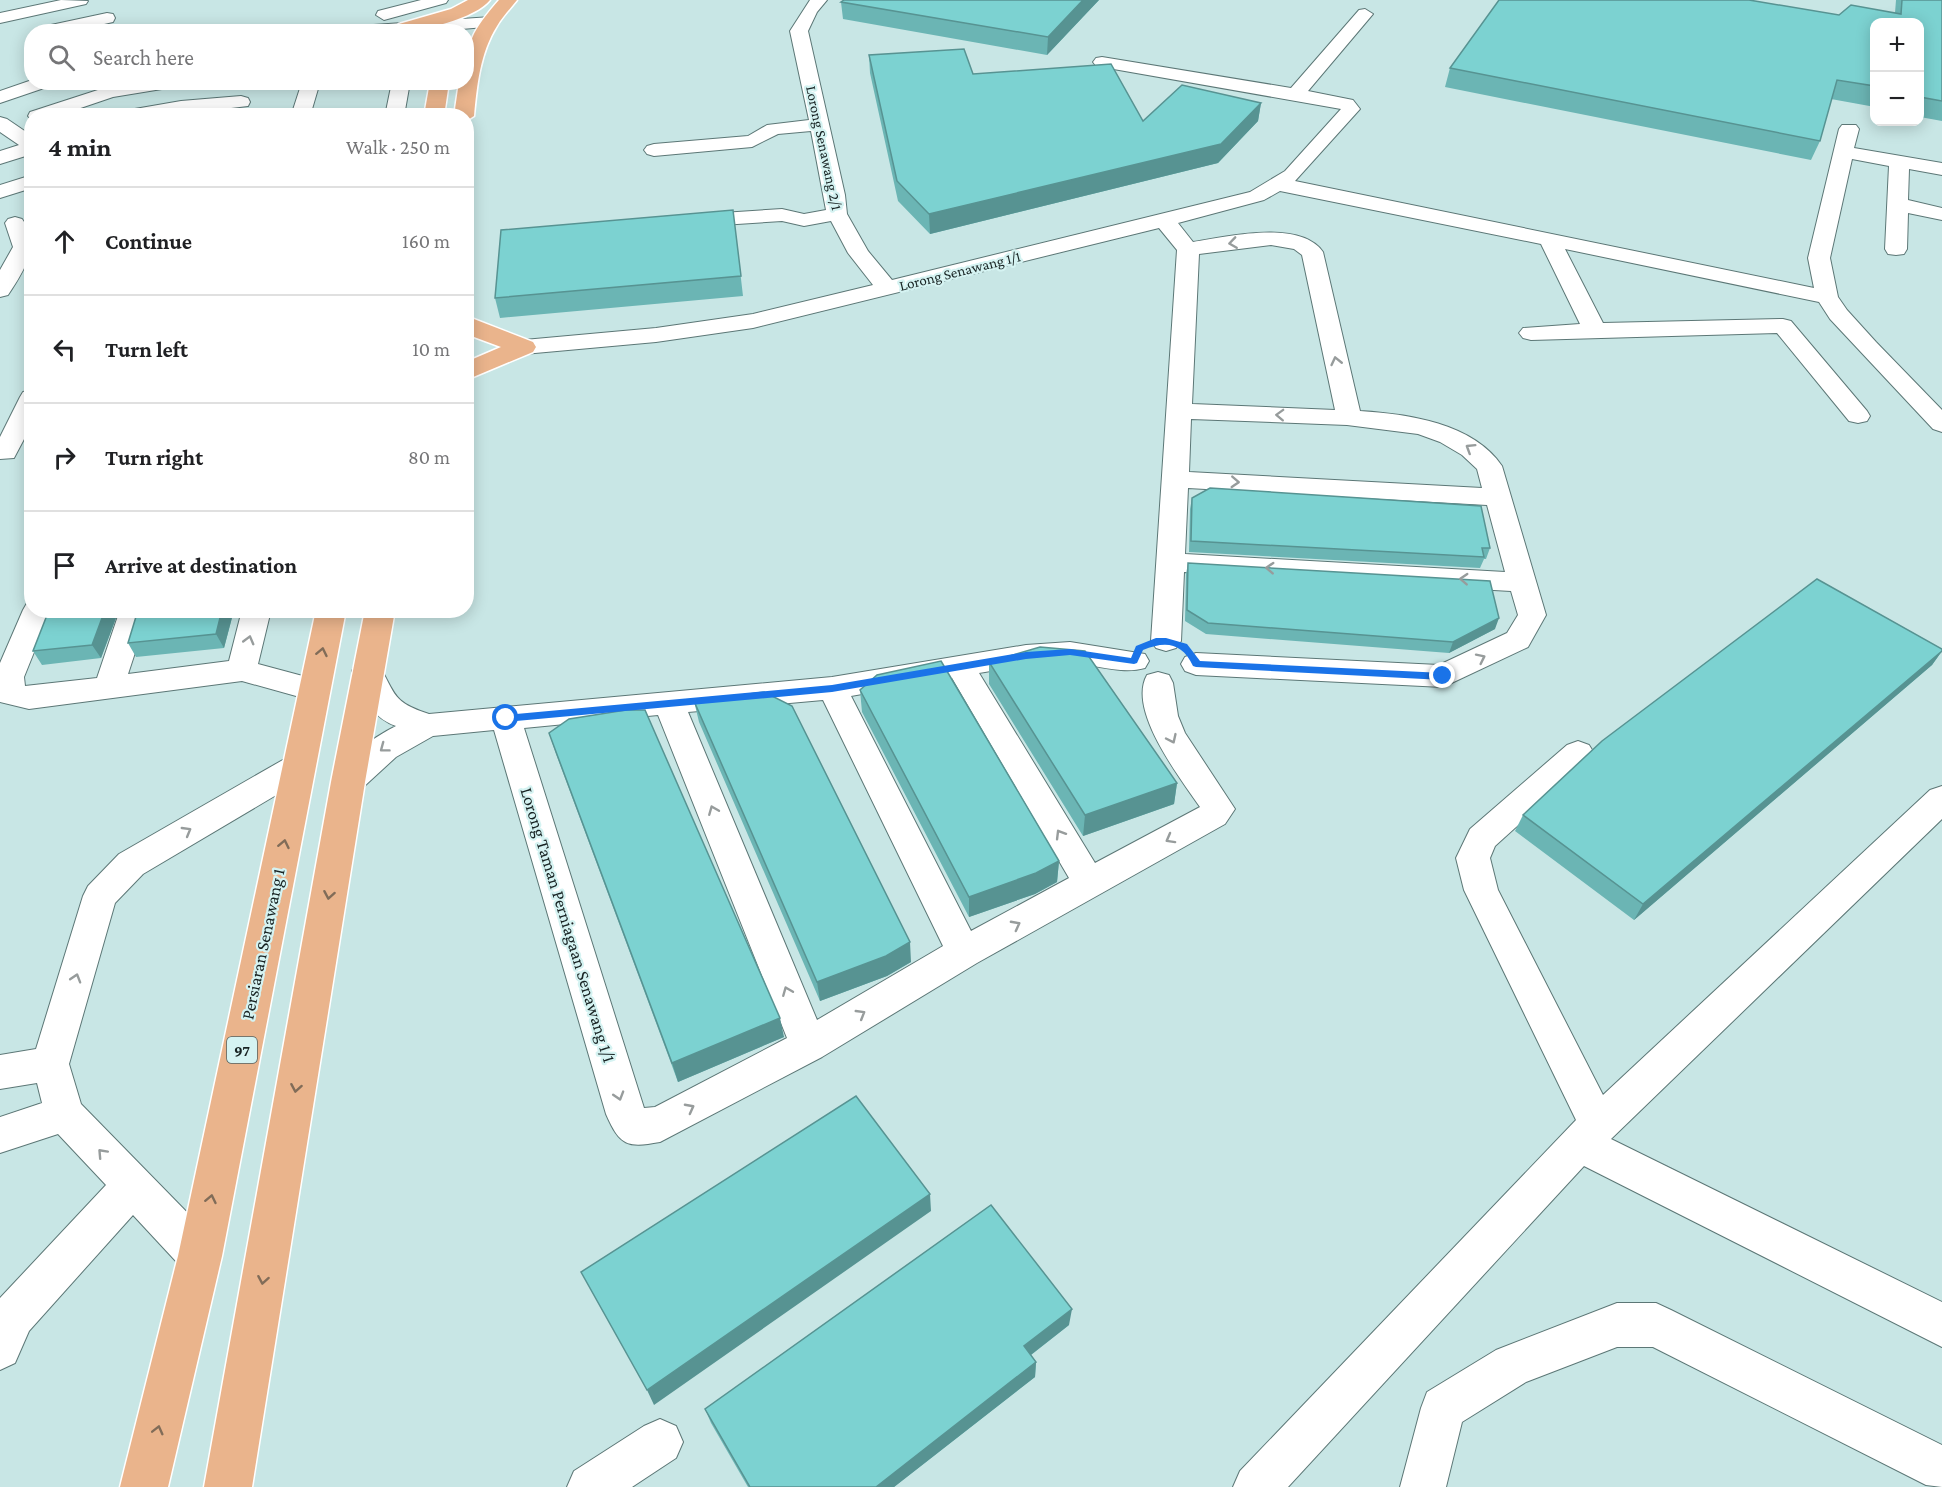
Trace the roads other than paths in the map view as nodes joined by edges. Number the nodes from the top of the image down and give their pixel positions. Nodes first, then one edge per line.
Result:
1 (440, 0) edge
2 (481, 0) edge
3 (487, 0) edge
4 (508, 0) edge
5 (819, 0) edge
6 (80, 1) edge
7 (1365, 14) dead end
8 (0, 18) edge
9 (71, 24) edge
10 (102, 24) edge
11 (370, 24) edge
12 (419, 24) edge
13 (463, 24) edge
14 (489, 26) junction
15 (474, 27) edge
16 (474, 52) edge
17 (1102, 62) edge
18 (24, 89) edge
19 (123, 90) edge
20 (245, 90) edge
21 (308, 90) edge
22 (399, 90) edge
23 (439, 90) edge
24 (467, 90) edge
25 (1295, 95) junction
26 (0, 97) edge
27 (61, 108) edge
28 (175, 108) edge
29 (210, 108) edge
30 (238, 108) edge
31 (303, 108) edge
32 (396, 108) edge
33 (435, 108) edge
34 (465, 108) edge
35 (24, 119) edge
36 (2, 126) edge
37 (818, 126) junction
38 (1849, 129) dead end
39 (24, 141) edge
40 (24, 149) edge
41 (654, 150) dead end
42 (1844, 152) junction
43 (0, 158) edge
44 (1899, 162) junction
45 (1942, 170) edge
46 (24, 184) edge
47 (1278, 184) junction
48 (0, 192) edge
49 (1896, 204) junction
50 (837, 214) junction
51 (1942, 214) edge
52 (1166, 221) junction
53 (675, 222) edge
54 (16, 223) edge
55 (1549, 240) junction
56 (1188, 249) junction
57 (1896, 249) dead end
58 (888, 289) junction
59 (0, 290) edge
60 (1827, 297) junction
61 (474, 328) edge
62 (1595, 330) junction
63 (1531, 333) dead end
64 (524, 347) junction
65 (474, 368) edge
66 (1178, 411) junction
67 (24, 412) edge
68 (1858, 416) dead end
69 (1349, 418) junction
70 (1942, 424) edge
71 (24, 451) edge
72 (2, 453) edge
73 (1177, 479) junction
74 (1498, 496) junction
75 (1172, 562) junction
76 (1523, 582) junction
77 (34, 618) edge
78 (132, 618) edge
79 (255, 618) edge
80 (329, 618) edge
81 (378, 618) edge
82 (1166, 641) junction
83 (1134, 661) junction
84 (1196, 664) junction
85 (960, 666) junction
86 (242, 670) junction
87 (367, 671) junction
88 (1158, 683) junction
89 (109, 687) junction
90 (832, 688) junction
91 (314, 690) junction
92 (669, 703) junction
93 (506, 718) junction
94 (429, 725) junction
95 (1578, 753) dead end
96 (299, 766) junction
97 (348, 782) junction
98 (1942, 799) edge
99 (1090, 884) junction
100 (964, 952) junction
101 (809, 1045) junction
102 (50, 1064) junction
103 (0, 1072) edge
104 (65, 1114) junction
105 (1588, 1134) junction
106 (0, 1135) edge
107 (133, 1185) junction
108 (200, 1256) junction
109 (1942, 1325) edge
110 (0, 1348) edge
111 (660, 1442) dead end
112 (1942, 1469) edge
113 (144, 1487) edge
114 (228, 1487) edge
115 (590, 1487) edge
116 (1256, 1487) edge
117 (1423, 1487) edge

1 - 11 street
2 - 12 main road
3 - 13 main road
4 - 14 main road
5 - 37 street, Lorong Senawang 2/1
6 - 8 street
7 - 25 street
9 - 10 street
14 - 15 street
14 - 16 main road
17 - 25 street
18 - 26 street
19 - 27 street
20 - 30 street
21 - 31 street
22 - 32 street
23 - 33 main road
24 - 34 main road
25 - 47 street, Lorong Senawang 1/1
28 - 29 street
35 - 36 street
36 - 39 street
37 - 41 street
37 - 50 street, Lorong Senawang 2/1
38 - 42 street
40 - 43 street
42 - 44 street
42 - 60 street
44 - 45 street
44 - 49 street
46 - 48 street
47 - 52 street, Lorong Senawang 1/1
47 - 55 street
49 - 51 street
49 - 57 street
50 - 53 street
50 - 58 street, Lorong Senawang 2/1
52 - 56 street
52 - 58 street, Lorong Senawang 1/1
54 - 59 street
55 - 60 street
55 - 62 street
56 - 66 street
69 -> 56 street
58 - 64 street, Lorong Senawang 1/1
60 - 70 street
61 - 64 main road
62 - 63 street
62 - 68 street
64 - 65 main road
69 -> 66 street
66 - 73 street
67 - 72 street
74 -> 69 street
71 - 72 street
73 -> 74 street
73 - 75 street
74 - 76 street
76 -> 75 street
75 - 82 street
84 -> 76 street
77 - 89 street
78 - 89 street
86 -> 79 street
91 -> 80 main road, Persiaran Senawang 1 / 97
81 - 87 main road
82 - 83 street
82 - 84 street
83 - 85 street
83 - 88 street
84 - 88 street
85 - 90 street
99 -> 85 street
86 - 89 street
86 - 91 street
87 - 94 street
87 - 97 main road
88 -> 99 street
90 - 92 street
90 - 100 street
91 - 96 main road, Persiaran Senawang 1 / 97
92 - 93 street
101 -> 92 street
93 - 94 street
93 -> 101 street, Lorong Taman Perniagaan Senawang 1/1
94 -> 97 street
95 - 105 street
102 -> 96 street
108 -> 96 main road, Persiaran Senawang 1 / 97
97 -> 114 main road
98 - 105 street
100 -> 99 street
101 -> 100 street
102 - 103 street
102 - 104 street
104 - 106 street
107 -> 104 street
105 - 109 street
105 - 116 street
107 - 108 street
107 - 110 street
113 -> 108 main road, Persiaran Senawang 1 / 97
111 - 115 street
112 - 117 street

